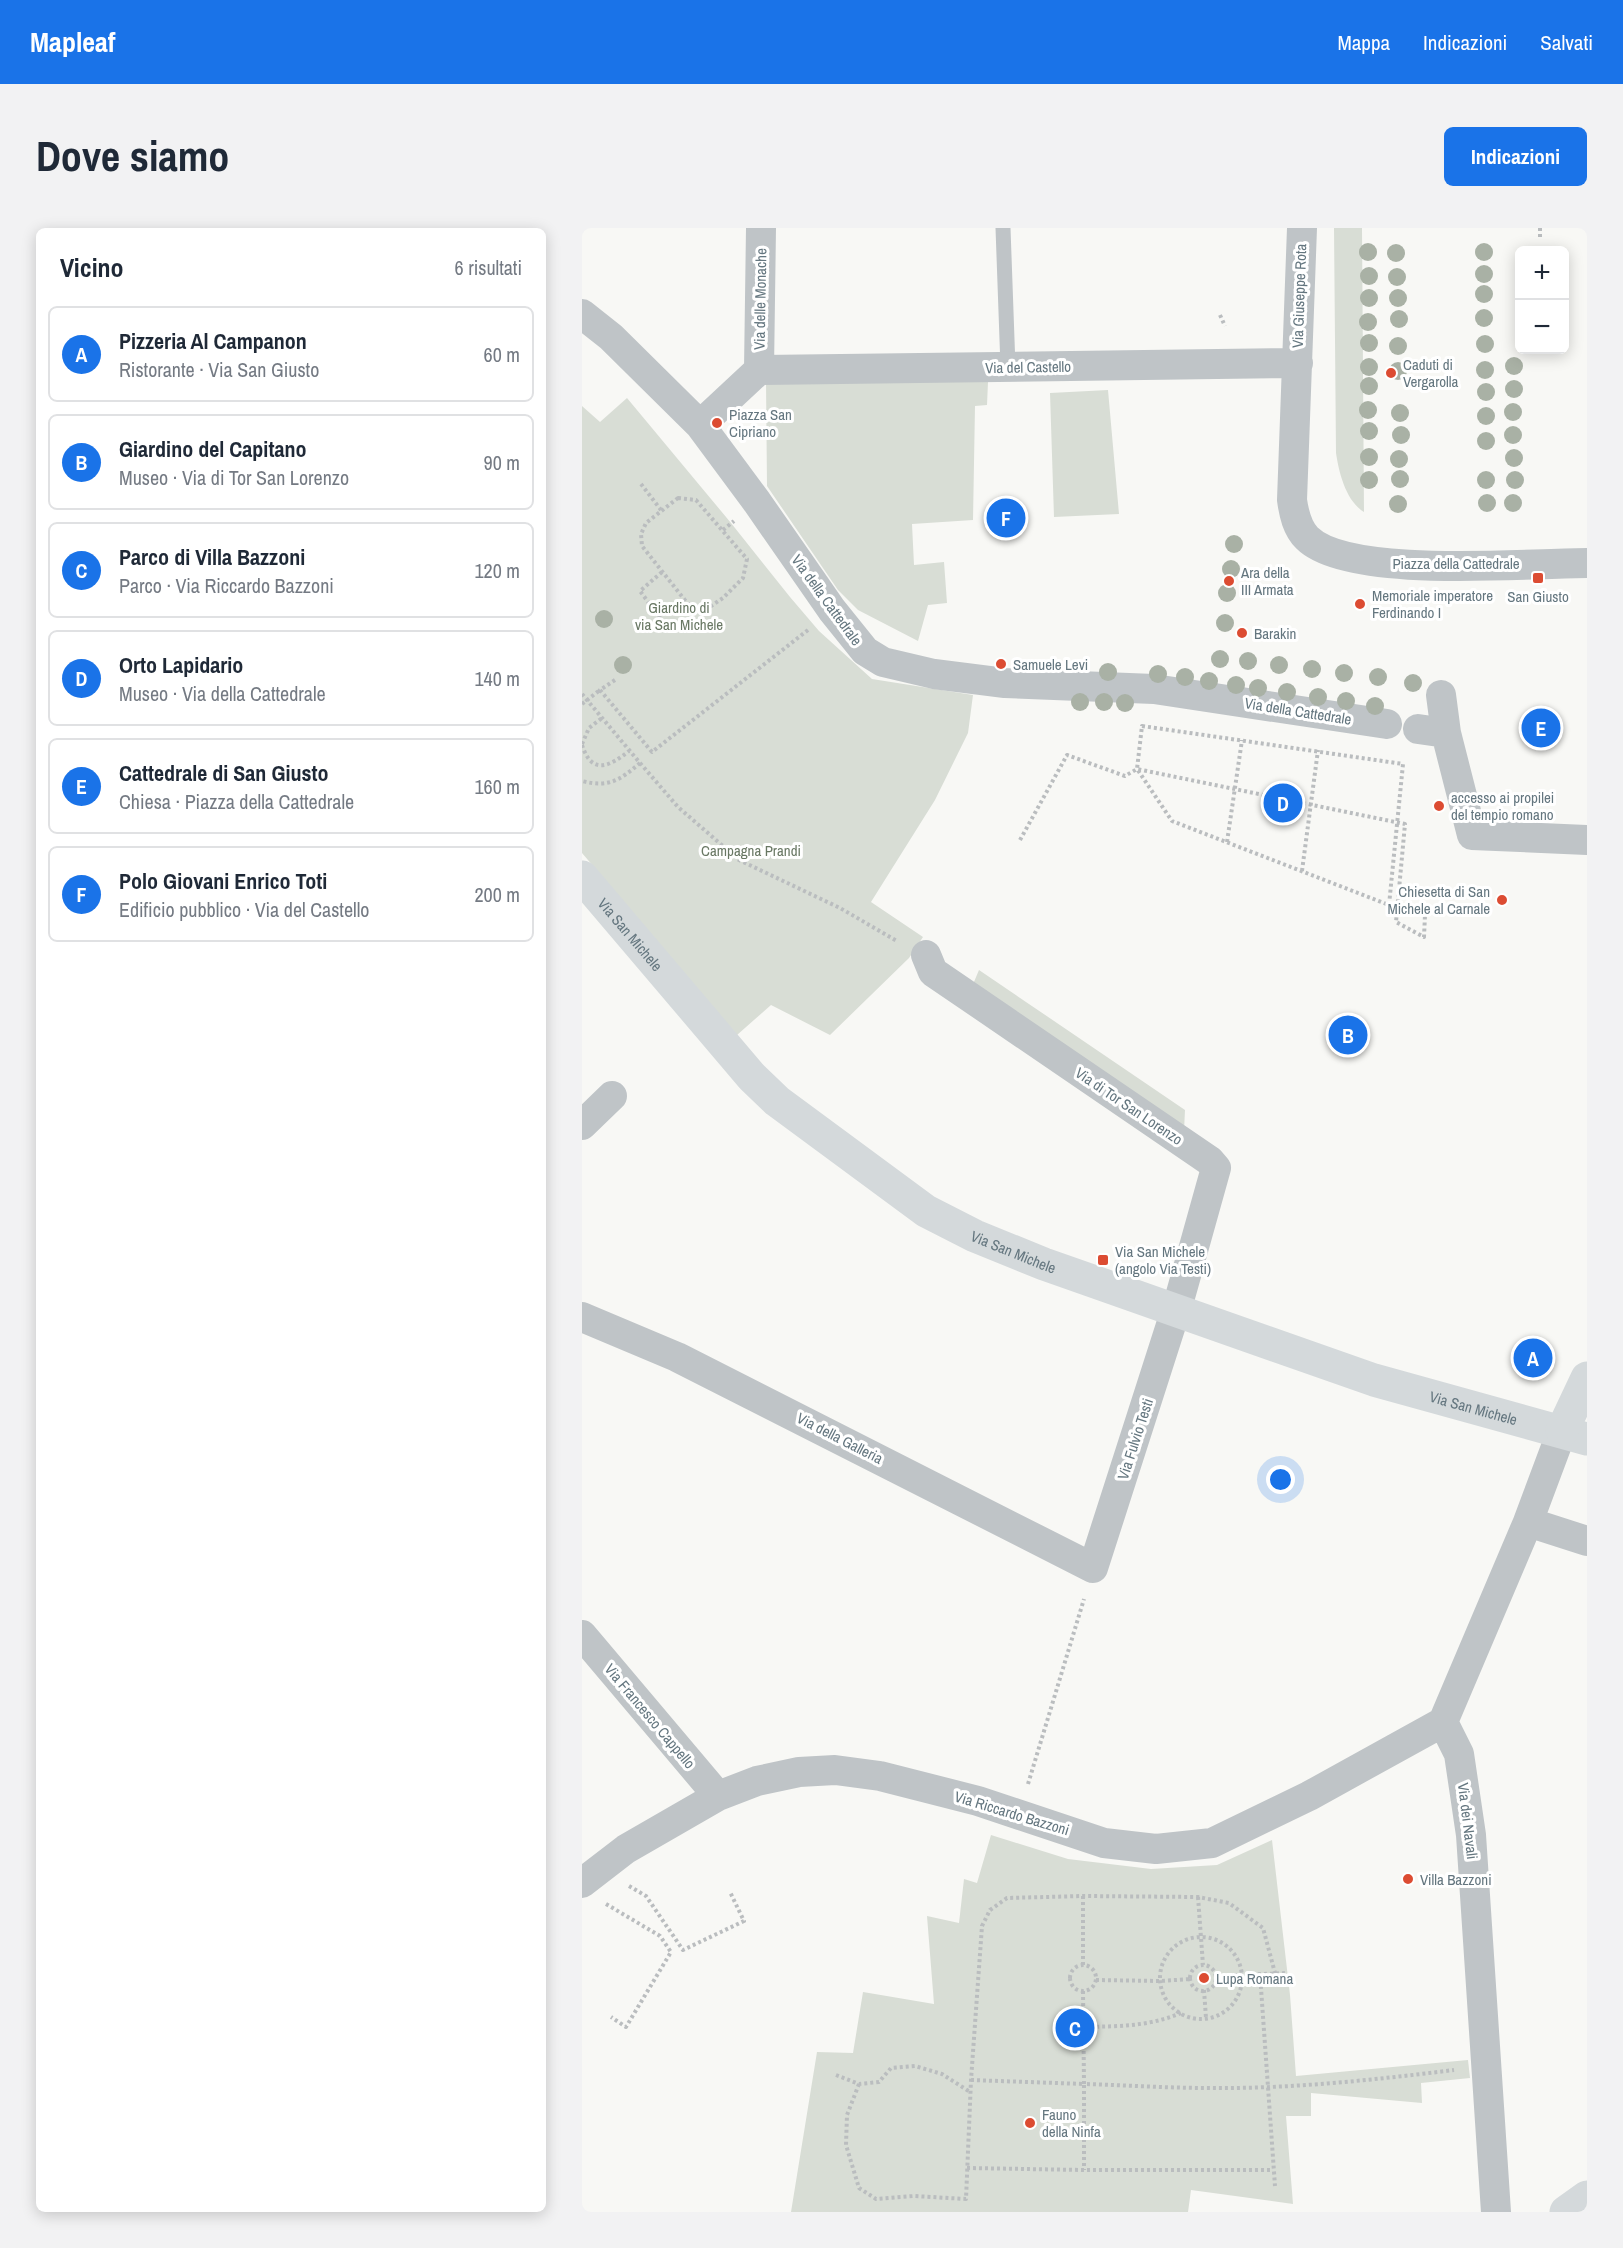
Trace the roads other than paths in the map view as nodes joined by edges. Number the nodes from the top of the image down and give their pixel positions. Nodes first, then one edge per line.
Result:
1 (761, 228) edge
2 (1003, 228) edge
3 (1302, 228) edge
4 (582, 314) edge
5 (1298, 363) junction
6 (1008, 367) junction
7 (759, 370) junction
8 (700, 425) junction
9 (1587, 562) edge
10 (1441, 694) dead end
11 (1387, 724) dead end
12 (1583, 844) edge
13 (582, 877) edge
14 (915, 950) road end
15 (612, 1096) dead end
16 (582, 1125) edge
17 (1176, 1311) junction
18 (582, 1317) edge
19 (1587, 1378) edge
20 (1575, 1435) edge
21 (1528, 1522) junction
22 (1587, 1541) edge
23 (1093, 1568) joint
24 (582, 1635) edge
25 (1443, 1722) junction
26 (718, 1796) junction
27 (591, 1891) edge
28 (1587, 2197) edge
29 (1496, 2212) edge
30 (1566, 2212) edge

1 - 7 street, Via delle Monache
2 - 6 lane
3 - 5 street, Via Giuseppe Rota
4 - 8 street, Via della Cattedrale
5 - 6 street, Via del Castello
5 - 9 street, Piazza della Cattedrale
6 - 7 street, Via del Castello
7 - 8 street
8 - 11 street, Via della Cattedrale
10 - 12 street
13 - 17 street, Via San Michele
14 - 17 street, Via di Tor San Lorenzo
15 - 16 street
17 - 20 street, Via San Michele
17 - 23 street, Via Fulvio Testi
18 - 23 street, Via della Galleria
19 - 20 street
20 - 21 street
21 - 22 street
21 - 25 street
24 - 26 street, Via Francesco Cappello
25 - 26 street, Via Riccardo Bazzoni
25 - 29 street, Via dei Navali
26 - 27 street, Via Riccardo Bazzoni
28 - 30 street

